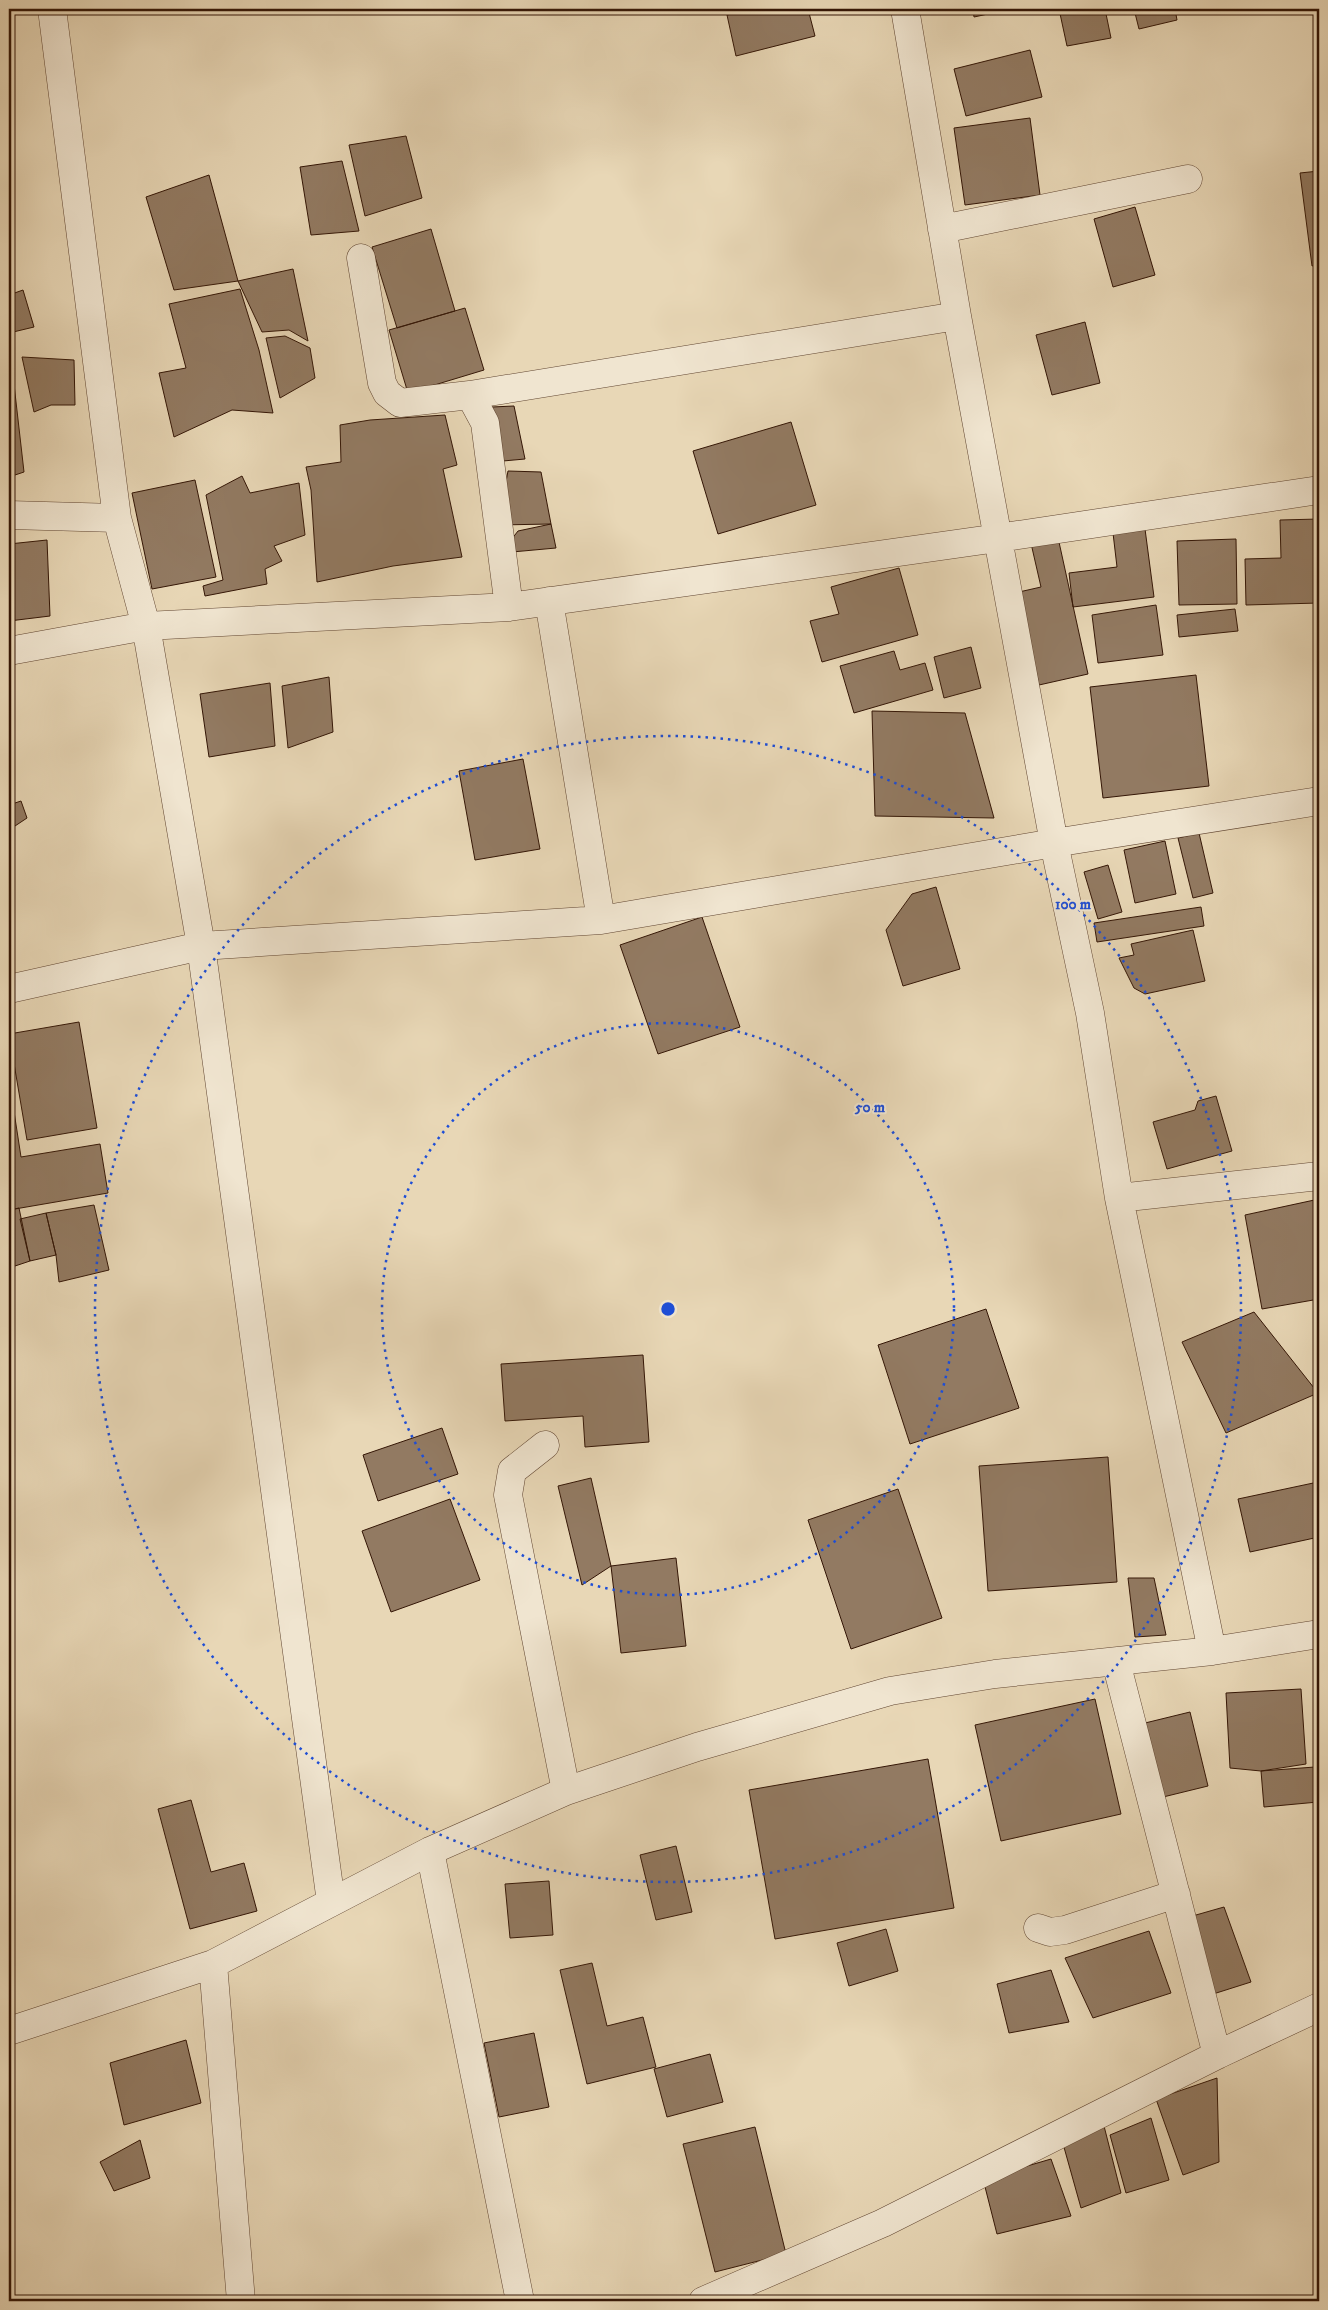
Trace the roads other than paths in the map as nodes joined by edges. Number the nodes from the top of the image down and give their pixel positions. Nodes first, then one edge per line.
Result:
1 (52, 9) edge
2 (905, 9) edge
3 (1188, 179) dead end
4 (942, 229) junction
5 (361, 258) dead end
6 (957, 316) junction
7 (470, 395) junction
8 (1319, 490) edge
9 (9, 515) edge
10 (117, 518) junction
11 (998, 538) junction
12 (550, 601) junction
13 (509, 607) junction
14 (146, 626) junction
15 (9, 650) edge
16 (1319, 801) edge
17 (1054, 843) junction
18 (601, 920) junction
19 (201, 946) junction
20 (9, 989) edge
21 (1319, 1176) edge
22 (1119, 1198) junction
23 (545, 1445) dead end
24 (1319, 1634) edge
25 (1212, 1651) junction
26 (1116, 1662) junction
27 (566, 1791) junction
28 (430, 1851) junction
29 (1176, 1894) junction
30 (331, 1902) junction
31 (1038, 1928) dead end
32 (213, 1964) junction
33 (1319, 2007) edge
34 (9, 2031) edge
35 (1217, 2055) junction
36 (241, 2301) edge
37 (520, 2301) edge
38 (702, 2301) edge

1 - 10 street
2 - 4 street
3 - 4 street
4 - 6 street
5 - 7 street
6 - 7 street
6 - 11 street
7 - 13 street
8 - 11 street
9 - 10 street
10 - 14 street
11 - 12 street
11 - 17 street
12 - 13 street
12 - 18 street
13 - 14 street
14 - 15 street
14 - 19 street
16 - 17 street
17 - 18 street
17 - 22 street
18 - 19 street
19 - 20 street
19 - 30 street
21 - 22 street
22 - 25 street
23 - 27 street
24 - 25 street
25 - 26 street
26 - 27 street
26 - 29 street
27 - 28 street
28 - 30 street
28 - 37 street
29 - 31 street
29 - 35 street
30 - 32 street
32 - 34 street
32 - 36 street
33 - 35 street
35 - 38 street

